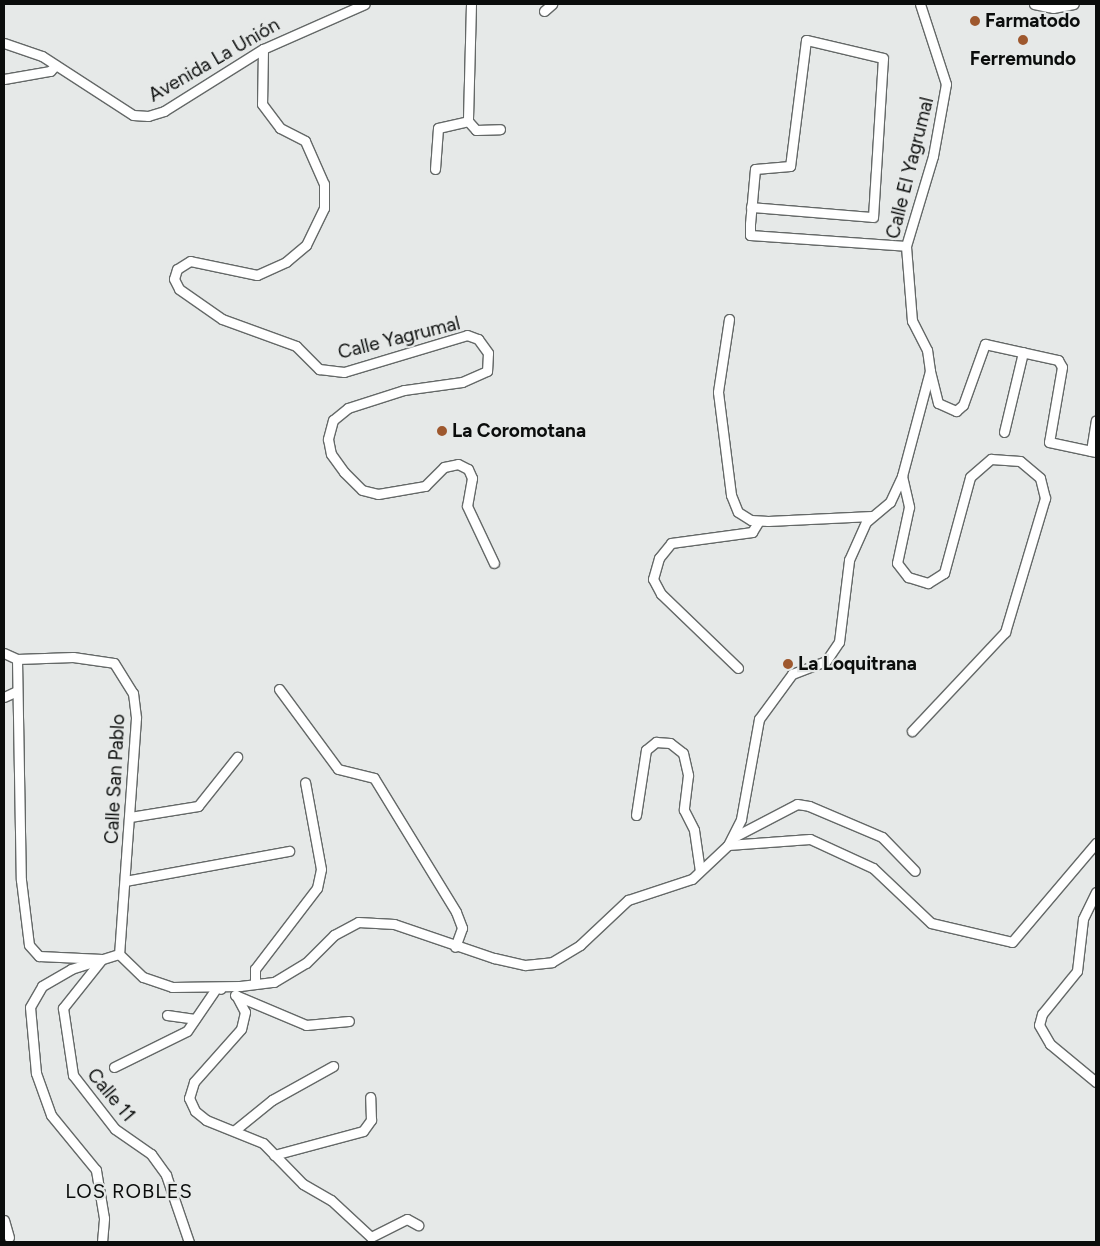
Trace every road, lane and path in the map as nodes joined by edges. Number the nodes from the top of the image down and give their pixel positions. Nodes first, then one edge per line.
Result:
1 (365, 4) edge
2 (471, 4) edge
3 (552, 4) edge
4 (920, 4) edge
5 (1034, 4) edge
6 (1074, 4) edge
7 (544, 11) dead end
8 (4, 43) edge
9 (263, 49) junction
10 (56, 65) junction
11 (4, 79) edge
12 (468, 120) junction
13 (500, 129) dead end
14 (435, 169) dead end
15 (752, 207) junction
16 (906, 246) junction
17 (729, 319) dead end
18 (1023, 352) junction
19 (930, 371) junction
20 (1096, 420) edge
21 (1004, 432) dead end
22 (1093, 451) edge
23 (902, 476) junction
24 (872, 516) junction
25 (759, 521) junction
26 (494, 563) dead end
27 (4, 653) edge
28 (17, 659) junction
29 (738, 668) dead end
30 (279, 689) dead end
31 (17, 691) junction
32 (4, 697) edge
33 (912, 731) dead end
34 (237, 756) dead end
35 (305, 782) dead end
36 (636, 815) dead end
37 (130, 817) junction
38 (730, 841) junction
39 (1096, 844) edge
40 (289, 851) dead end
41 (700, 871) junction
42 (915, 871) dead end
43 (125, 881) junction
44 (1096, 892) edge
45 (455, 947) junction
46 (119, 954) junction
47 (102, 959) junction
48 (255, 984) junction
49 (217, 987) junction
50 (236, 995) junction
51 (167, 1015) dead end
52 (195, 1019) junction
53 (348, 1021) dead end
54 (333, 1066) dead end
55 (114, 1067) dead end
56 (1096, 1082) edge
57 (370, 1097) dead end
58 (235, 1130) junction
59 (274, 1154) junction
60 (4, 1220) edge
61 (418, 1225) dead end
62 (7, 1236) edge
63 (102, 1242) edge
64 (189, 1242) edge

1 - 9 street, Avenida La Unión
2 - 12 street
3 - 7 street
4 - 16 street, Calle El Yagrumal
5 - 6 street
8 - 10 street, Avenida La Unión
9 - 10 street, Avenida La Unión
9 - 26 street, Calle Yagrumal
10 - 11 street
12 - 13 street
12 - 14 street
15 - 15 street
15 - 16 street
16 - 19 street, Calle El Yagrumal
17 - 25 street
18 - 19 street
18 - 21 street
18 - 22 street
19 - 23 street, Calle El Yagrumal
20 - 22 street
23 - 24 street, Calle El Yagrumal
23 - 33 street
24 - 25 street
24 - 38 street, Calle El Yagrumal
25 - 29 street
27 - 28 street, Calle San Pablo
28 - 31 street
28 - 37 street, Calle San Pablo
30 - 45 street
31 - 32 street
31 - 47 street
34 - 37 street
35 - 48 street
36 - 41 street
37 - 43 street, Calle San Pablo
38 - 39 street
38 - 41 street
38 - 42 street
40 - 43 street
41 - 45 street
43 - 46 street, Calle San Pablo
44 - 56 street
45 - 48 street
46 - 47 street
46 - 49 street
47 - 63 street
47 - 64 street, Calle 11
48 - 49 street
49 - 50 street
49 - 52 street
50 - 53 street
50 - 58 street
51 - 52 street
52 - 55 street
54 - 58 street
57 - 59 street
58 - 59 street
59 - 61 street
60 - 62 street

